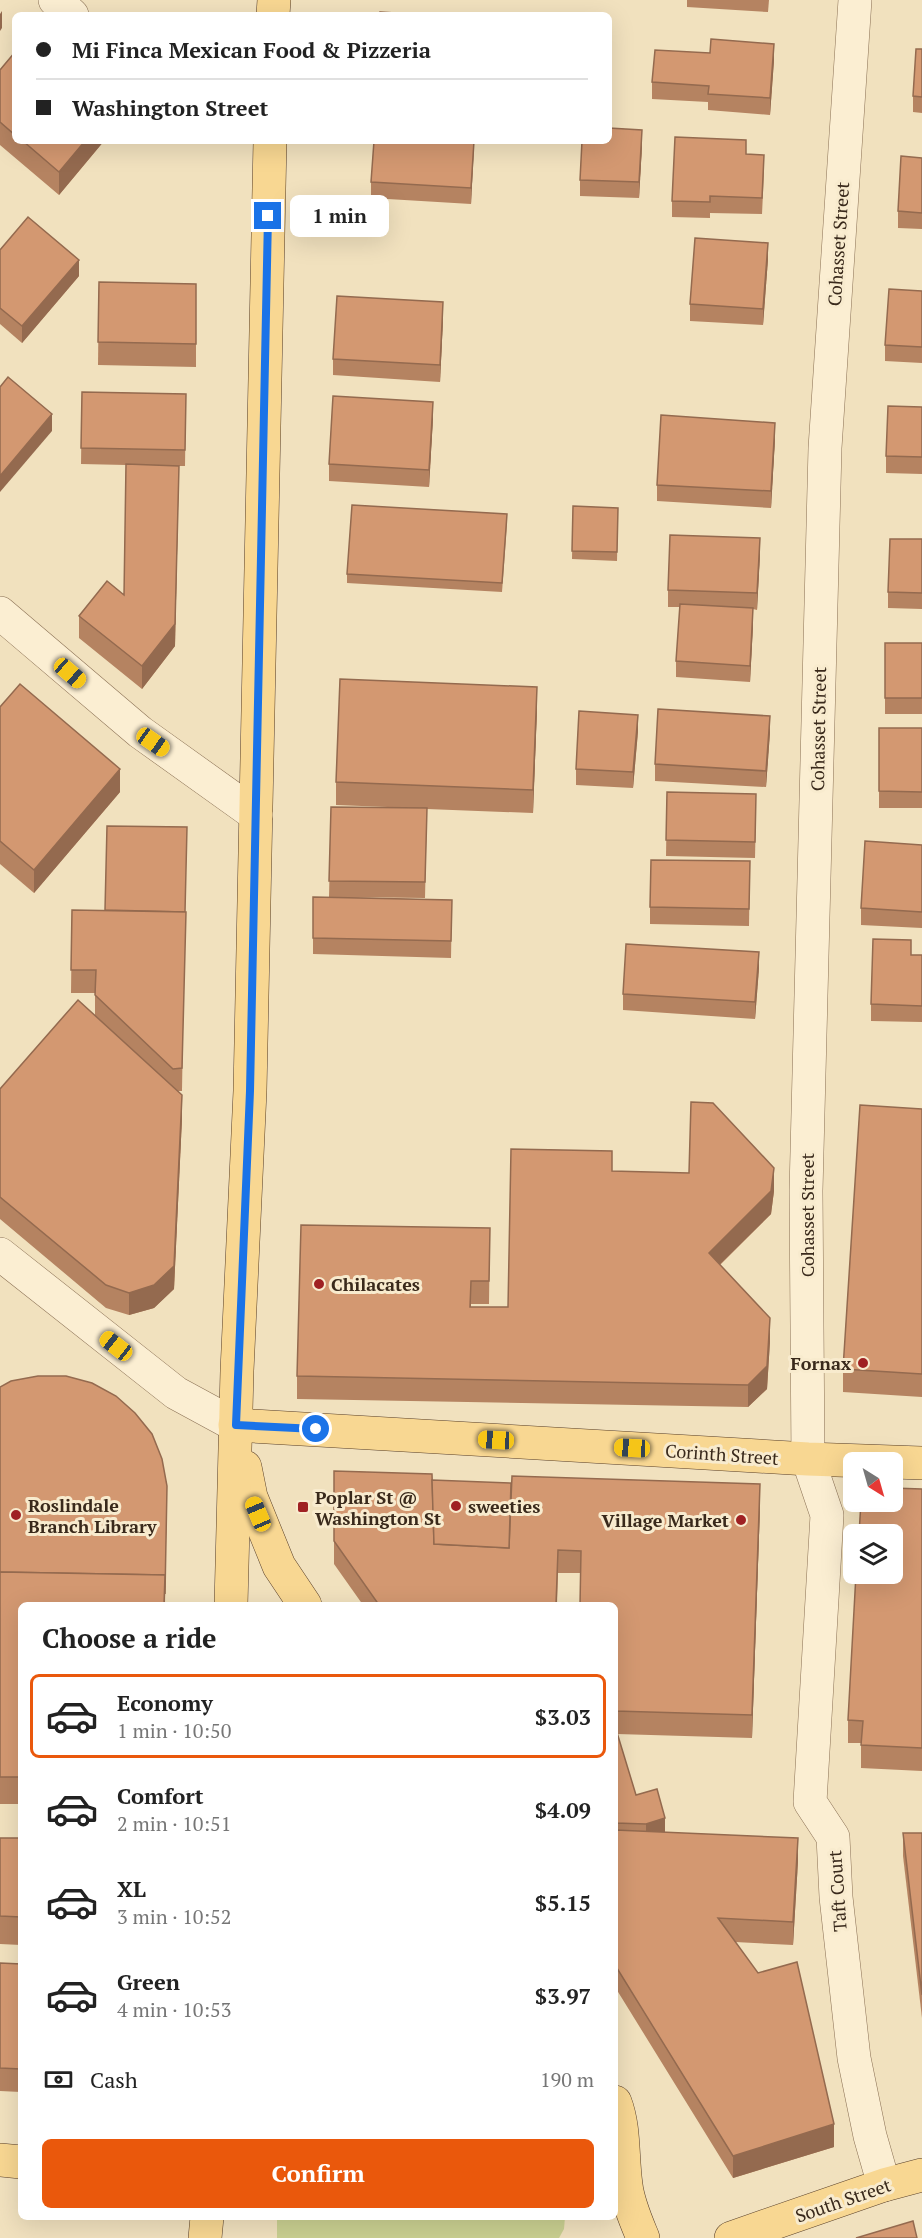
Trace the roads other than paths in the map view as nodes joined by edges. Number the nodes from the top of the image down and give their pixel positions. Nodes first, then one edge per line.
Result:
1 (55, 0) edge
2 (855, 0) edge
3 (69, 12) edge
4 (267, 144) edge
5 (0, 613) edge
6 (256, 815) junction
7 (0, 1254) edge
8 (236, 1425) junction
9 (808, 1459) junction
10 (922, 1463) edge
11 (231, 1602) edge
12 (303, 1602) edge
13 (618, 2113) edge
14 (0, 2160) edge
15 (18, 2162) edge
16 (922, 2175) edge
17 (884, 2185) junction
18 (207, 2220) edge
19 (206, 2238) edge
20 (643, 2238) edge
21 (731, 2238) edge

1 - 3 street
2 - 9 street, Cohasset Street
4 - 6 main road
5 - 6 street
6 - 8 main road
7 - 8 street
8 - 9 main road, Corinth Street
8 - 11 main road
8 - 12 main road
9 - 10 main road, Corinth Street
9 - 17 street, Taft Court
13 - 20 main road
14 - 15 main road
16 - 17 main road, South Street
17 - 21 main road, South Street
18 - 19 main road

